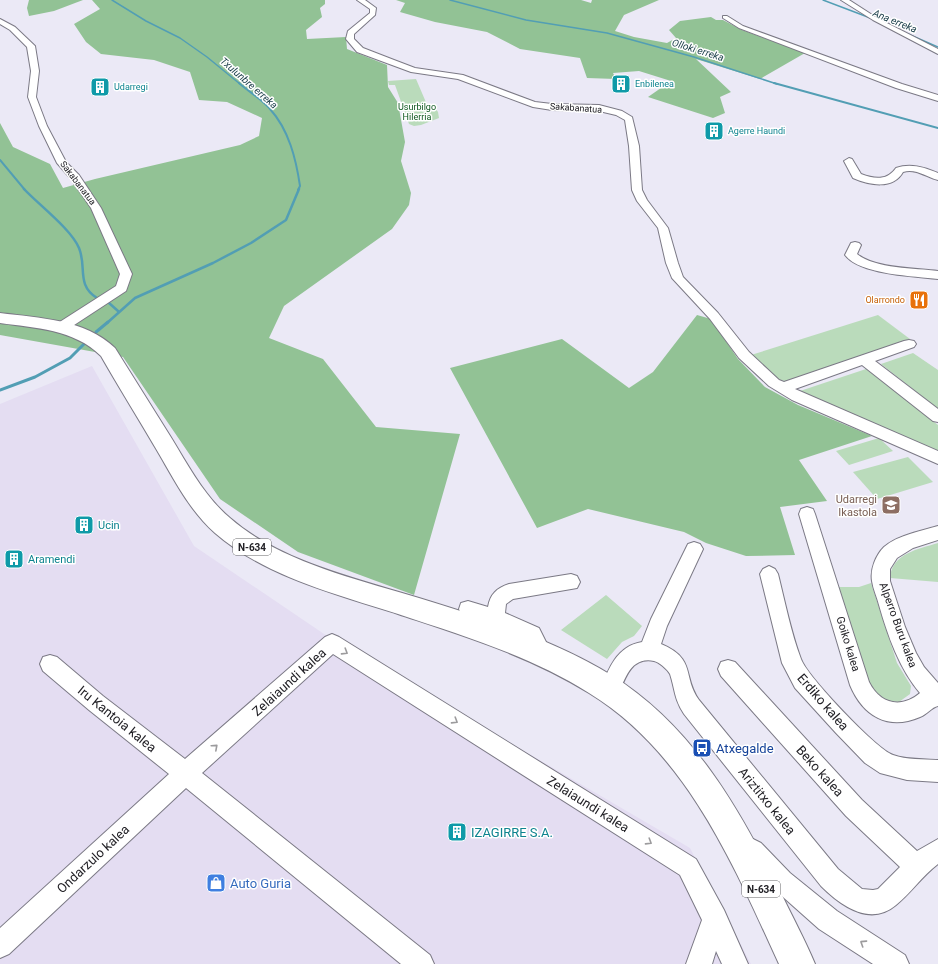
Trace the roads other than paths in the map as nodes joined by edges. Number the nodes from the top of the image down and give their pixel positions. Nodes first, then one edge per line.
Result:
1 (360, 0) edge
2 (844, 0) edge
3 (725, 17) dead end
4 (0, 21) edge
5 (938, 52) edge
6 (938, 98) edge
7 (849, 161) dead end
8 (938, 177) edge
9 (855, 245) dead end
10 (938, 275) edge
11 (0, 318) edge
12 (60, 328) junction
13 (909, 344) dead end
14 (865, 360) junction
15 (782, 388) junction
16 (938, 417) edge
17 (938, 458) edge
18 (807, 514) dead end
19 (933, 535) edge
20 (694, 548) dead end
21 (769, 574) dead end
22 (571, 582) dead end
23 (468, 609) dead end
24 (495, 618) junction
25 (649, 650) junction
26 (542, 654) junction
27 (50, 664) dead end
28 (728, 669) dead end
29 (610, 691) junction
30 (936, 695) edge
31 (938, 771) edge
32 (186, 773) junction
33 (722, 816) junction
34 (938, 851) edge
35 (917, 867) junction
36 (715, 919) junction
37 (0, 945) edge
38 (421, 964) edge
39 (699, 964) edge
40 (736, 964) edge
41 (797, 964) edge
42 (870, 964) edge
43 (889, 964) edge
44 (896, 964) edge

1 - 15 street, Sakabanatua
2 - 5 street
3 - 6 street
4 - 12 street, Sakabanatua
7 - 8 street
9 - 10 street
11 - 12 highway, N-634
12 - 26 highway, N-634
13 - 14 street
14 - 15 street
14 - 16 street
15 - 17 street
18 - 30 street, Goiko kalea
19 - 30 street, Alperro Buru kalea
20 - 25 street
21 - 31 street, Erdiko kalea
22 - 24 street
23 - 24 street
24 - 26 street
25 - 29 street
25 - 35 street, Ariztitxo kalea
26 - 29 highway, N-634
27 - 32 street, Iru Kantoia kalea
28 - 35 street, Beko kalea
29 - 33 highway, N-634
32 -> 36 street, Zelaiaundi kalea
32 - 37 street, Ondarzulo kalea
32 - 38 street
33 - 41 highway, N-634
44 -> 33 street
34 - 35 street, Ariztitxo kalea
36 - 39 street
36 - 40 street, Zelaiaundi kalea
42 - 43 street

